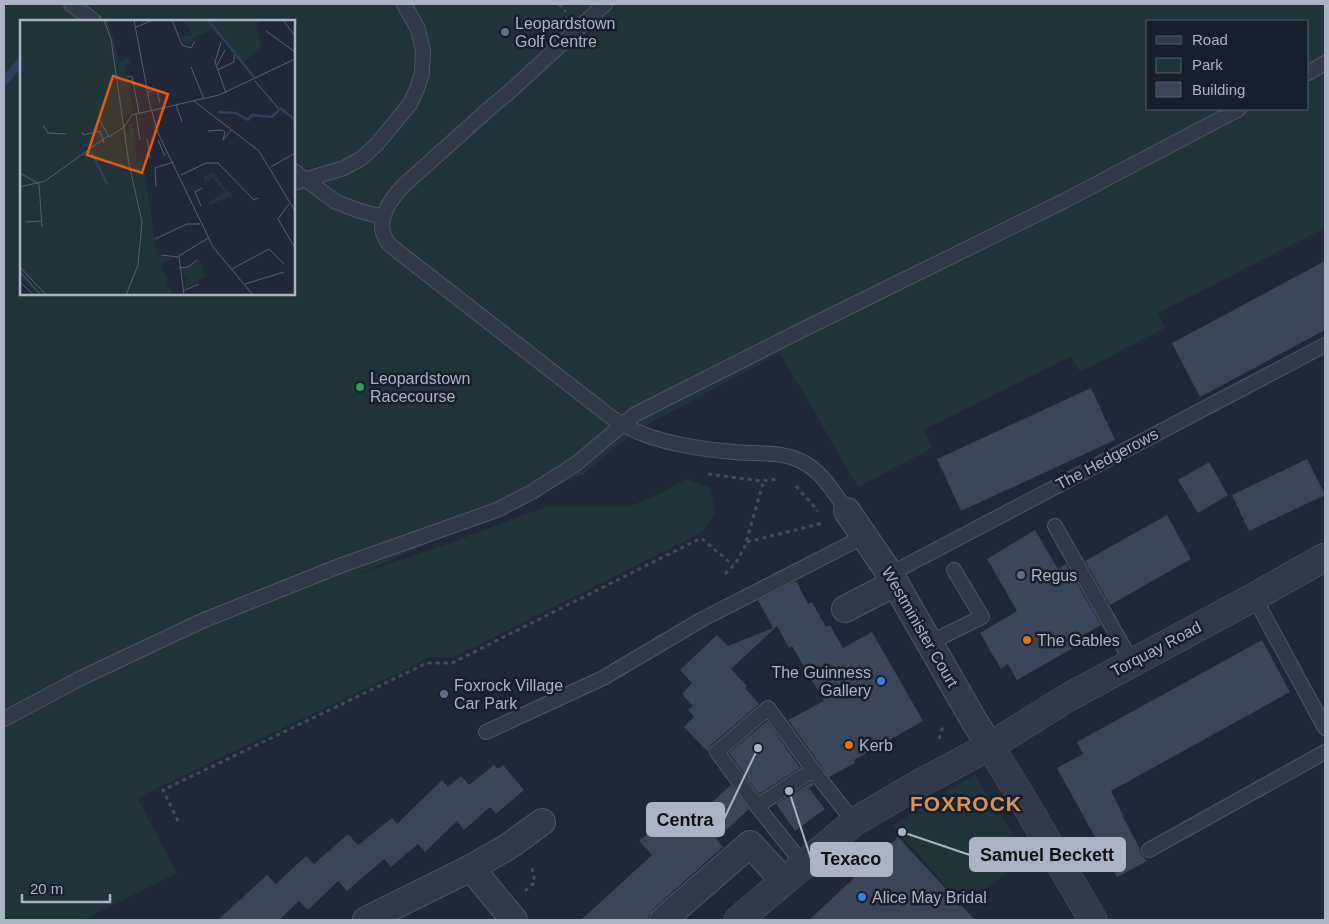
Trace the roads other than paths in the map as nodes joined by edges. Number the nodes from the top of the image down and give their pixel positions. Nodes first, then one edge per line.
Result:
1 (71, 4) edge
2 (404, 4) edge
3 (605, 4) edge
4 (93, 20) edge
5 (1325, 63) edge
6 (1309, 72) edge
7 (1237, 110) edge
8 (300, 181) edge
9 (384, 217) junction
10 (1325, 345) edge
11 (623, 424) junction
12 (837, 517) joint
13 (1055, 526) dead end
14 (865, 536) junction
15 (1325, 557) edge
16 (954, 570) dead end
17 (892, 578) junction
18 (1254, 597) junction
19 (845, 609) dead end
20 (929, 643) junction
21 (1132, 662) junction
22 (4, 719) edge
23 (1325, 728) edge
24 (486, 732) dead end
25 (990, 746) junction
26 (1325, 752) edge
27 (813, 770) junction
28 (758, 806) junction
29 (854, 822) junction
30 (535, 827) road end
31 (1149, 850) dead end
32 (471, 868) junction
33 (793, 873) junction
34 (510, 916) edge
35 (366, 920) edge
36 (663, 920) edge
37 (738, 920) edge
38 (1093, 920) edge

1 - 4 lane
2 - 8 lane
3 - 9 lane
5 - 6 lane
7 - 11 lane
8 - 9 lane
9 - 11 lane
10 - 17 lane, The Hedgerows
11 - 12 lane
11 - 22 lane
12 - 14 street, Westminister Court
13 - 21 lane
14 - 17 street, Westminister Court
14 - 24 lane
15 - 18 street, Torquay Road
16 - 20 lane
17 - 19 street
17 - 20 street, Westminister Court
18 - 21 street, Torquay Road
18 - 23 lane
20 - 25 street, Westminister Court
21 - 25 street, Torquay Road
25 - 29 street, Torquay Road
25 - 38 street
26 - 31 lane
27 - 28 lane
27 - 28 lane
27 - 29 lane
28 - 33 lane
29 - 33 street, Torquay Road
30 - 32 street
32 - 34 street
32 - 35 street
33 - 36 street
33 - 37 street, Torquay Road

